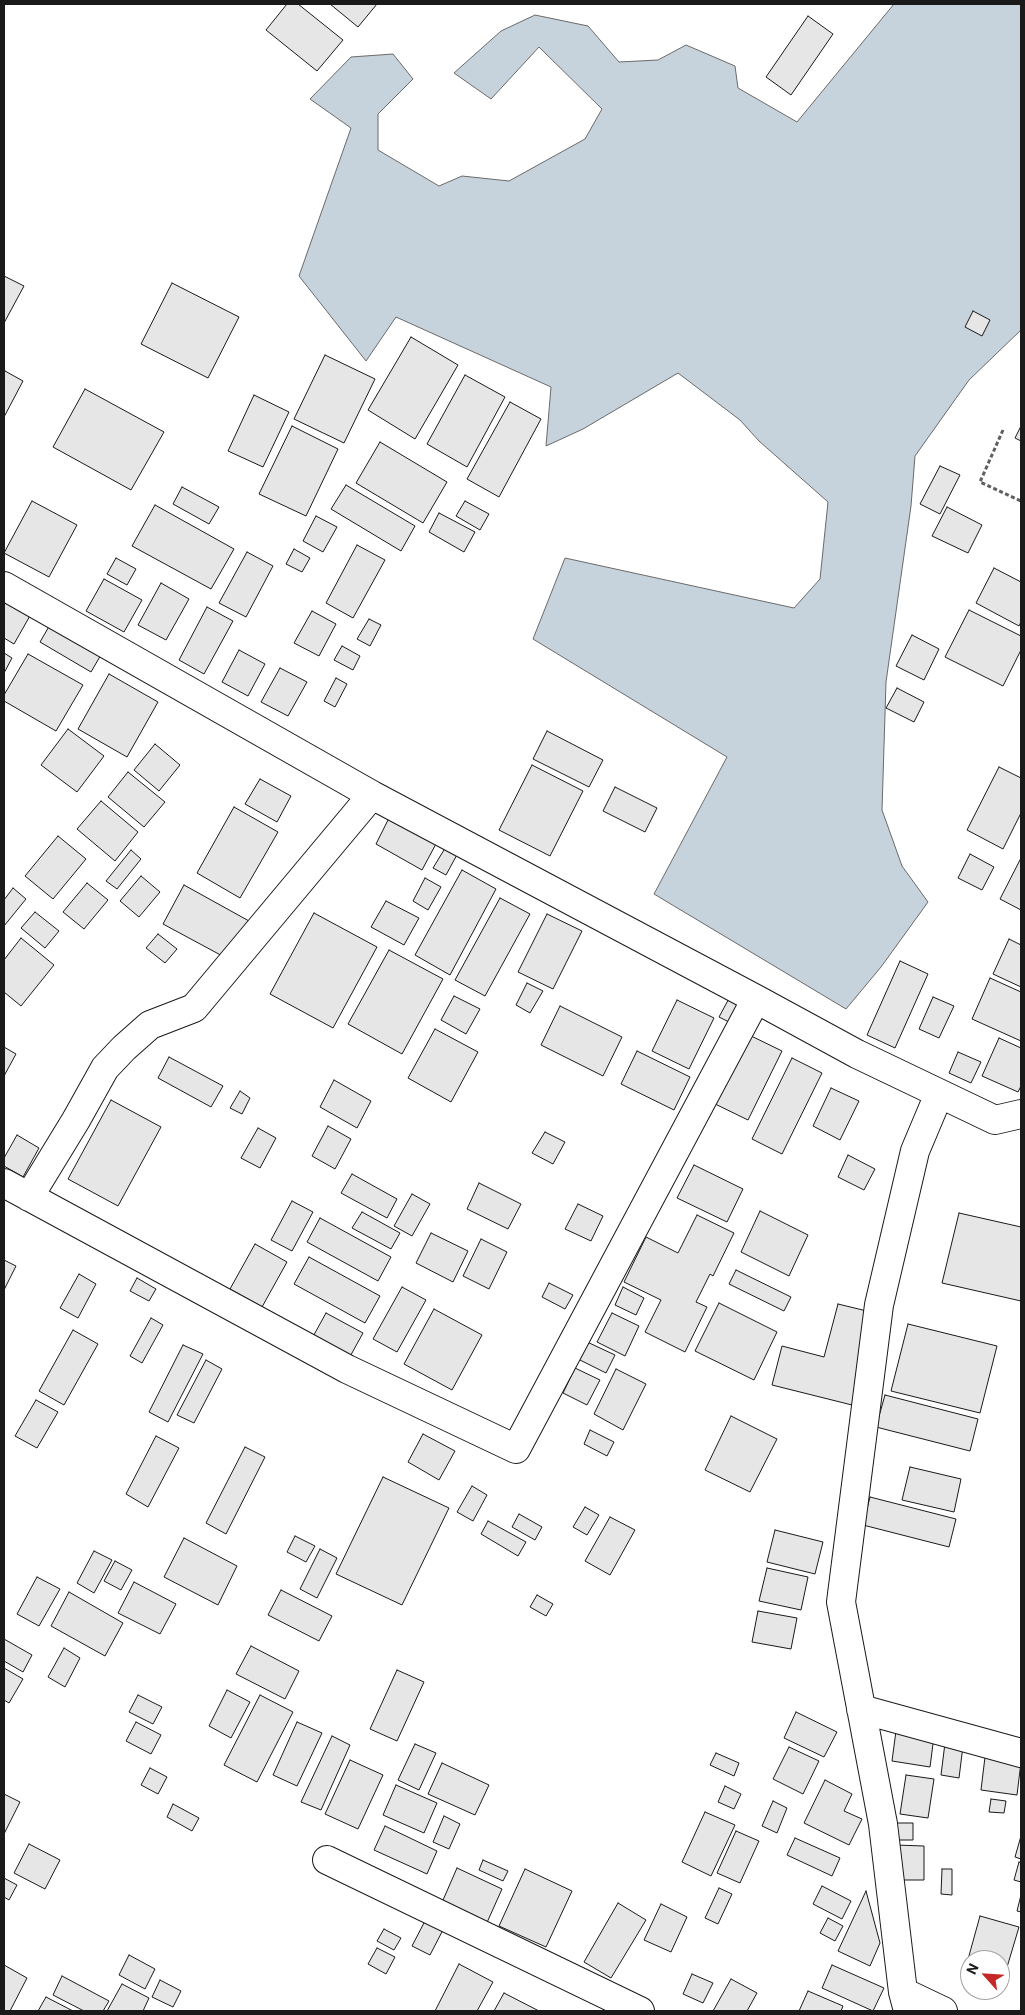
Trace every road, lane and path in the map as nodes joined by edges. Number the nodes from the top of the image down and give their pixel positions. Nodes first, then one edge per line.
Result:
1 (1004, 430) dead end
2 (1021, 501) edge
3 (4, 586) edge
4 (372, 795) junction
5 (756, 999) junction
6 (940, 1094) junction
7 (1021, 1114) edge
8 (4, 1183) edge
9 (29, 1197) junction
10 (861, 1709) junction
11 (1021, 1753) edge
12 (327, 1860) dead end
13 (906, 2002) edge
14 (640, 2011) edge
15 (943, 2011) edge

1 - 2 path
3 - 4 street
4 - 5 street
4 - 9 street
5 - 6 street
5 - 9 street
6 - 7 street
6 - 10 street
8 - 9 street
10 - 11 street
10 - 13 street
12 - 14 street
13 - 15 street

